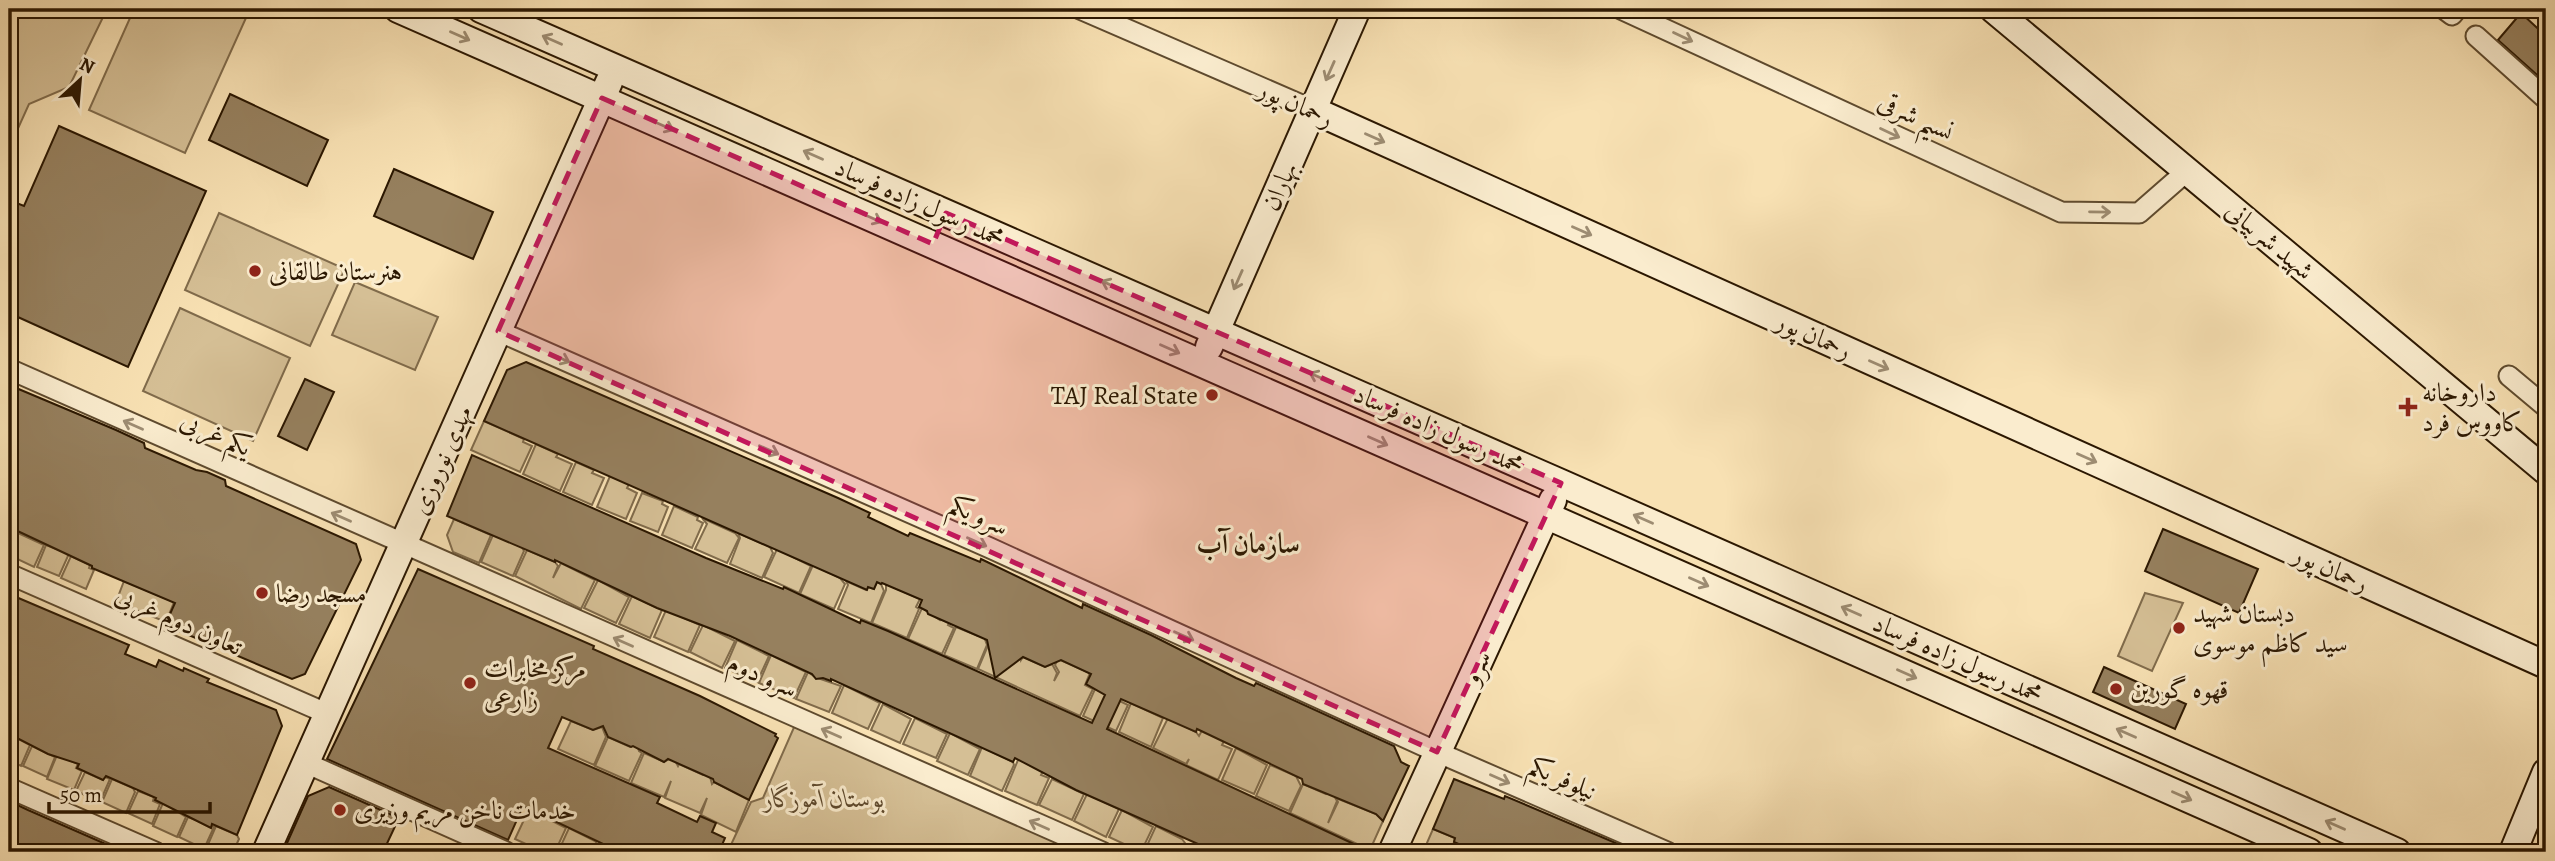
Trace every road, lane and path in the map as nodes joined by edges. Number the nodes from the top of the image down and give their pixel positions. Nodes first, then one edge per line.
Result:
1 (398, 9) edge
2 (481, 9) edge
3 (1080, 9) edge
4 (1357, 9) edge
5 (1621, 9) edge
6 (1993, 9) edge
7 (2444, 9) edge
8 (2457, 9) edge
9 (2476, 36) dead end
10 (615, 68) junction
11 (602, 98) junction
12 (2546, 99) edge
13 (1313, 110) junction
14 (2187, 171) junction
15 (946, 213) junction
16 (933, 244) junction
17 (498, 331) junction
18 (1216, 331) junction
19 (1202, 363) junction
20 (9, 369) edge
21 (2509, 376) dead end
22 (2546, 407) edge
23 (2546, 471) edge
24 (1562, 482) junction
25 (1547, 514) junction
26 (403, 545) junction
27 (9, 573) edge
28 (1959, 659) junction
29 (2546, 665) edge
30 (1946, 692) junction
31 (328, 714) junction
32 (1437, 752) junction
33 (306, 764) junction
34 (2544, 784) edge
35 (9, 788) edge
36 (155, 852) edge
37 (266, 852) edge
38 (506, 852) edge
39 (1102, 852) edge
40 (1392, 852) edge
41 (1667, 852) edge
42 (2309, 852) edge
43 (2397, 852) edge
44 (2514, 852) edge

1 -> 11 street, محمد رسول زاده فرساد
10 -> 2 street, محمد رسول زاده فرساد
3 - 13 street, رحمان پور
4 -> 13 street, بهاران
5 -> 14 street, نسیم شرقی
6 - 14 street, شهید شربیانی
7 - 8 street
9 - 12 street
10 - 11 street, مهدی نوروزی
15 -> 10 street, محمد رسول زاده فرساد
11 -> 16 street, محمد رسول زاده فرساد
11 - 17 street, مهدی نوروزی
13 -> 18 street, بهاران
13 -> 29 street, رحمان پور
14 - 23 street, شهید شربیانی
15 - 16 street
18 -> 15 street, محمد رسول زاده فرساد
16 -> 19 street, محمد رسول زاده فرساد
17 - 26 street, مهدی نوروزی
17 -> 32 street, سرو یکم
18 - 19 street, بهاران
24 -> 18 street, محمد رسول زاده فرساد
19 -> 25 street, محمد رسول زاده فرساد
26 -> 20 street, یکم غربی
21 - 22 street
24 - 25 street, سرو
28 -> 24 street, محمد رسول زاده فرساد
25 -> 30 street, محمد رسول زاده فرساد
25 - 32 street, سرو
26 - 31 street, مهدی نوروزی
39 -> 26 street, سرو دوم
27 - 31 street, تعاون دوم غربی
28 - 30 street
43 -> 28 street, محمد رسول زاده فرساد
30 -> 42 street, محمد رسول زاده فرساد
31 - 33 street, مهدی نوروزی
32 - 40 street, سرو
32 -> 41 street, نیلوفر یکم
33 - 37 street, مهدی نوروزی
33 - 38 street
34 - 44 street
35 - 36 street

